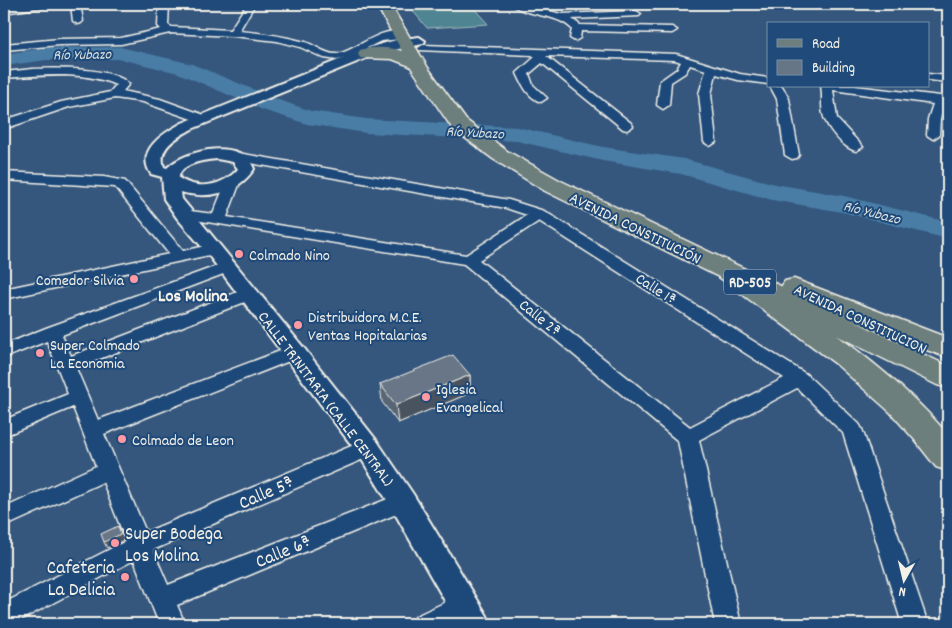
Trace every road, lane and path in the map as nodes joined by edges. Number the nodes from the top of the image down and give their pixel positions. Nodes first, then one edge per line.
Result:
1 (43, 4) edge
2 (75, 4) edge
3 (164, 4) edge
4 (251, 4) edge
5 (383, 4) edge
6 (396, 4) edge
7 (516, 4) edge
8 (4, 10) edge
9 (636, 14) dead end
10 (564, 16) junction
11 (78, 21) dead end
12 (577, 28) junction
13 (170, 30) junction
14 (672, 30) dead end
15 (233, 32) junction
16 (407, 42) junction
17 (4, 46) edge
18 (368, 53) junction
19 (572, 53) junction
20 (538, 55) junction
21 (688, 60) junction
22 (712, 70) junction
23 (4, 75) edge
24 (930, 77) edge
25 (946, 79) dead end
26 (767, 81) edge
27 (777, 88) edge
28 (828, 88) edge
29 (843, 88) edge
30 (114, 95) junction
31 (541, 98) dead end
32 (944, 101) edge
33 (663, 105) dead end
34 (203, 119) junction
35 (4, 124) edge
36 (187, 126) junction
37 (627, 126) dead end
38 (933, 136) dead end
39 (710, 142) dead end
40 (856, 148) dead end
41 (204, 155) junction
42 (792, 155) dead end
43 (238, 157) junction
44 (171, 177) junction
45 (6, 180) edge
46 (233, 182) junction
47 (558, 183) junction
48 (183, 214) junction
49 (539, 214) junction
50 (219, 220) junction
51 (179, 256) junction
52 (221, 258) junction
53 (469, 260) junction
54 (728, 272) junction
55 (794, 287) junction
56 (4, 294) edge
57 (249, 294) junction
58 (52, 332) junction
59 (948, 348) edge
60 (4, 352) edge
61 (295, 352) junction
62 (948, 359) edge
63 (66, 365) junction
64 (948, 378) edge
65 (799, 379) junction
66 (79, 398) junction
67 (4, 428) edge
68 (92, 430) junction
69 (688, 437) junction
70 (368, 448) junction
71 (948, 458) edge
72 (109, 470) junction
73 (404, 502) junction
74 (4, 518) edge
75 (140, 545) junction
76 (162, 599) junction
77 (469, 615) edge
78 (4, 616) edge
79 (172, 624) edge
80 (425, 624) edge
81 (728, 624) edge
82 (915, 624) edge

1 - 8 street
2 - 11 street
3 - 13 street
4 - 15 street
5 - 16 main road, AVENIDA CONSTITUCIÓN / RD-505
6 - 16 main road, RD-505
7 - 10 street
9 - 10 street
10 - 12 street
12 - 14 street
12 - 19 street
13 - 15 street
13 - 17 street
15 - 16 street
16 - 18 main road
16 - 18 main road
16 - 20 street
16 - 47 main road, AVENIDA CONSTITUCIÓN / RD-505
18 - 34 street
19 - 20 street
19 - 21 street
20 - 31 street
20 - 37 street
21 - 22 street
21 - 33 street
22 - 26 street
22 - 39 street
23 - 30 street
24 - 25 street
27 - 42 street
28 - 40 street
29 - 32 street
30 - 34 street
30 - 35 street
32 - 38 street
34 - 36 street
36 - 41 street
36 - 44 street
41 - 43 street
41 - 44 street
43 - 46 street
43 - 49 street, Calle 1ª
44 - 46 street
44 - 48 street, CALLE TRINITARIA (CALLE CENTRAL)
45 - 51 street
46 - 50 street
47 - 54 main road, AVENIDA CONSTITUCIÓN / RD-505
47 - 55 main road, AVENIDA CONSTITUCION / RD-505
48 - 50 street, Calle 2ª
48 - 52 street, CALLE TRINITARIA (CALLE CENTRAL)
49 - 53 street
49 - 65 street, Calle 1ª
50 - 53 street, Calle 2ª
51 - 52 street
51 - 56 street
52 - 57 street, CALLE TRINITARIA (CALLE CENTRAL)
52 - 58 street
53 - 69 street, Calle 2ª
54 - 64 main road, AVENIDA CONSTITUCIÓN / RD-505
54 - 71 main road
55 - 59 main road
55 - 62 main road, AVENIDA CONSTITUCION / RD-505
57 - 61 street, CALLE TRINITARIA (CALLE CENTRAL)
57 - 63 street
58 - 60 street
58 - 63 street
61 - 68 street
61 - 70 street, CALLE TRINITARIA (CALLE CENTRAL)
63 - 66 street
65 - 69 street
65 - 82 street, Calle 1ª
66 - 67 street
66 - 68 street
68 - 72 street
69 - 81 street
70 - 73 street, CALLE TRINITARIA (CALLE CENTRAL)
70 - 75 street, Calle 5ª
72 - 74 street
72 - 75 street
73 - 76 street, Calle 6ª
73 - 77 street, CALLE TRINITARIA (CALLE CENTRAL)
75 - 76 street
75 - 78 street, Calle 5ª
76 - 79 street
77 - 80 street

